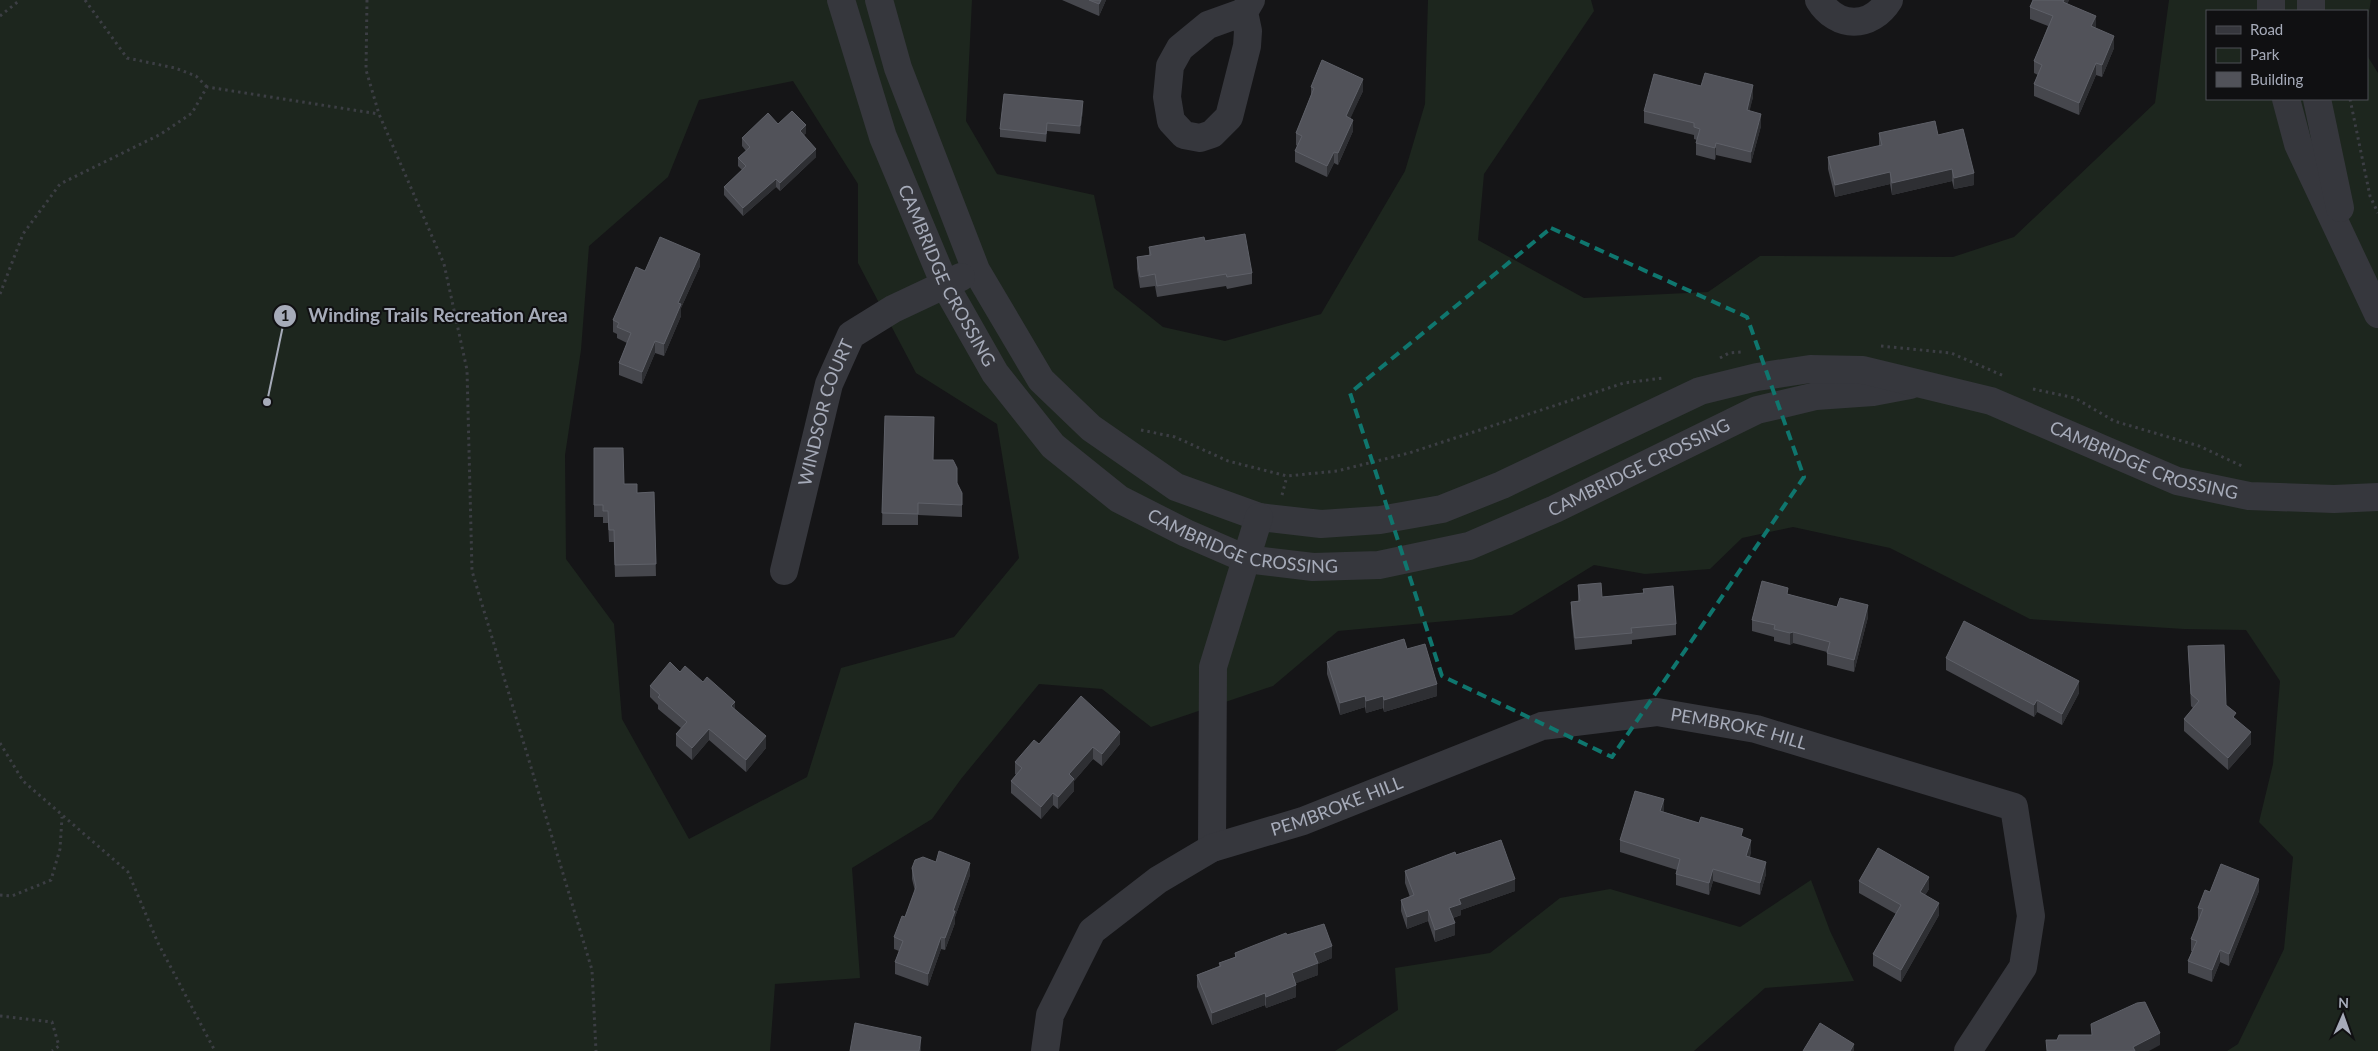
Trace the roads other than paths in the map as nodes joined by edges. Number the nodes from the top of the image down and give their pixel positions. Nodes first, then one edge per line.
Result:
1 (841, 0) edge
2 (879, 0) edge
3 (1819, 0) edge
4 (1890, 0) edge
5 (2286, 100) edge
6 (2318, 100) edge
7 (2351, 256) junction
8 (976, 270) junction
9 (945, 285) junction
10 (2378, 314) edge
11 (1918, 384) junction
12 (2378, 497) edge
13 (1259, 517) junction
14 (1246, 559) junction
15 (784, 571) dead end
16 (1212, 848) junction
17 (1045, 1051) edge
18 (1968, 1051) edge

1 - 9 street, CAMBRIDGE CROSSING
2 - 8 street, CAMBRIDGE CROSSING
3 - 4 street
5 - 7 street
6 - 7 street
7 - 10 street
8 - 9 street, WINDSOR COURT
8 - 13 street, CAMBRIDGE CROSSING
9 - 14 street, CAMBRIDGE CROSSING
9 - 15 street, WINDSOR COURT
11 - 12 street, CAMBRIDGE CROSSING
11 - 13 street, CAMBRIDGE CROSSING
11 - 14 street, CAMBRIDGE CROSSING
13 - 14 street
14 - 16 street
16 - 17 street, PEMBROKE HILL
16 - 18 street, PEMBROKE HILL

